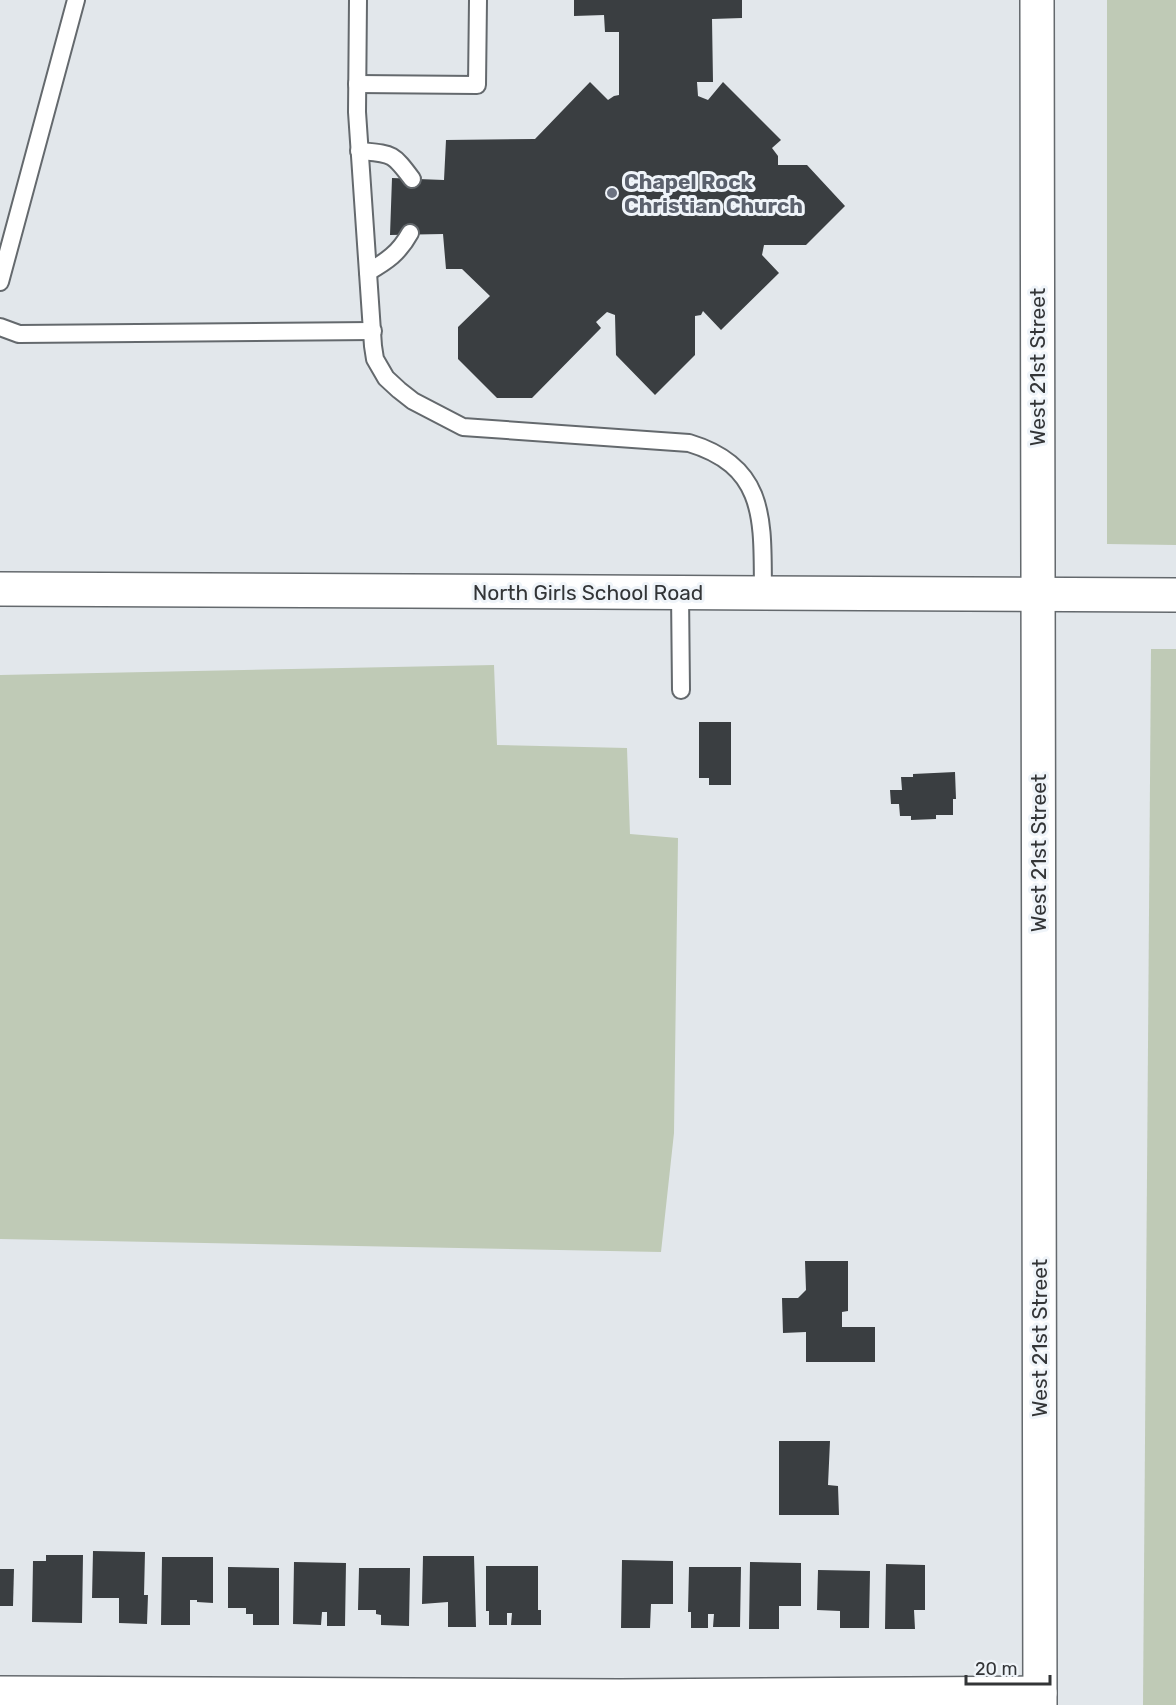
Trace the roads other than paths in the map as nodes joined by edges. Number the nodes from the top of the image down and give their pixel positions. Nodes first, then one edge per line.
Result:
1 (76, 0) edge
2 (358, 0) edge
3 (478, 0) edge
4 (1037, 0) edge
5 (357, 84) junction
6 (359, 151) junction
7 (412, 179) dead end
8 (410, 233) dead end
9 (368, 272) junction
10 (0, 282) edge
11 (0, 327) edge
12 (373, 332) junction
13 (0, 589) edge
14 (680, 593) junction
15 (763, 593) junction
16 (1037, 595) junction
17 (1176, 595) edge
18 (681, 690) dead end
19 (0, 1693) edge
20 (174, 1699) edge
21 (1040, 1699) edge
22 (620, 1701) edge

1 - 10 lane
2 - 5 lane
3 - 5 lane
4 - 16 street, West 21st Street
5 - 6 lane
6 - 7 lane
6 - 9 lane
8 - 9 lane
9 - 12 lane
11 - 12 lane
12 - 15 lane
13 - 14 street, North Girls School Road
14 - 15 street, North Girls School Road
14 - 18 lane
15 - 16 street, North Girls School Road
16 - 17 street, North Girls School Road
16 - 21 street, West 21st Street
19 - 20 street
20 - 22 street
21 - 22 street

